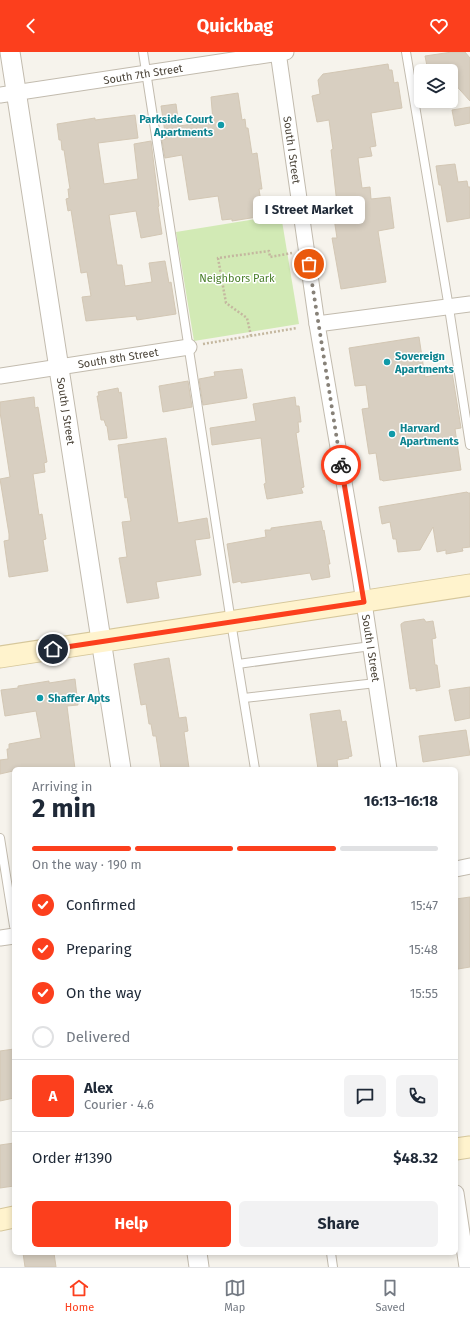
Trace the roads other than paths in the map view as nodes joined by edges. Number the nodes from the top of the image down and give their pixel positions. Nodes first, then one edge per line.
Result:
1 (10, 52) edge
2 (144, 52) edge
3 (281, 52) edge
4 (406, 52) edge
5 (147, 73) junction
6 (8, 94) edge
7 (470, 304) edge
8 (449, 308) junction
9 (317, 324) junction
10 (189, 347) junction
11 (59, 367) junction
12 (0, 376) edge
13 (470, 445) edge
14 (470, 585) edge
15 (364, 602) junction
16 (231, 622) junction
17 (102, 642) junction
18 (371, 646) junction
19 (0, 657) edge
20 (238, 664) junction
21 (376, 683) junction
22 (244, 698) junction
23 (121, 767) edge
24 (255, 767) edge
25 (390, 767) edge
26 (0, 838) edge
27 (470, 866) edge
28 (458, 868) edge
29 (12, 913) edge
30 (12, 936) edge
31 (0, 938) edge
32 (470, 1147) edge
33 (458, 1149) edge
34 (458, 1206) edge
35 (12, 1217) edge
36 (0, 1220) edge
37 (197, 1255) edge
38 (331, 1255) edge
39 (199, 1267) edge
40 (333, 1267) edge
41 (467, 1267) edge

1 - 6 street, South J Street
2 - 5 lane
3 - 5 street, South 7th Street
3 - 9 street, South I Street
4 - 8 lane
5 - 6 street, South 7th Street
5 - 10 lane
6 - 11 street, South J Street
7 - 8 street
8 - 9 street
8 - 13 lane
9 - 15 street, South I Street
10 - 11 street, South 8th Street
10 - 16 lane
11 - 12 street, South 8th Street
11 - 17 street, South J Street
14 - 15 main road
15 - 16 main road
15 - 18 street, South I Street
16 - 17 main road
16 - 20 lane
17 - 19 main road
17 - 23 street, South J Street
18 - 20 lane
18 - 21 street, South I Street
20 - 22 lane
21 - 22 lane
21 - 25 street, South I Street
22 - 24 lane
26 - 29 lane
27 - 28 street
30 - 31 street
32 - 33 main road
34 - 41 street
35 - 36 main road
37 - 39 street
38 - 40 lane

